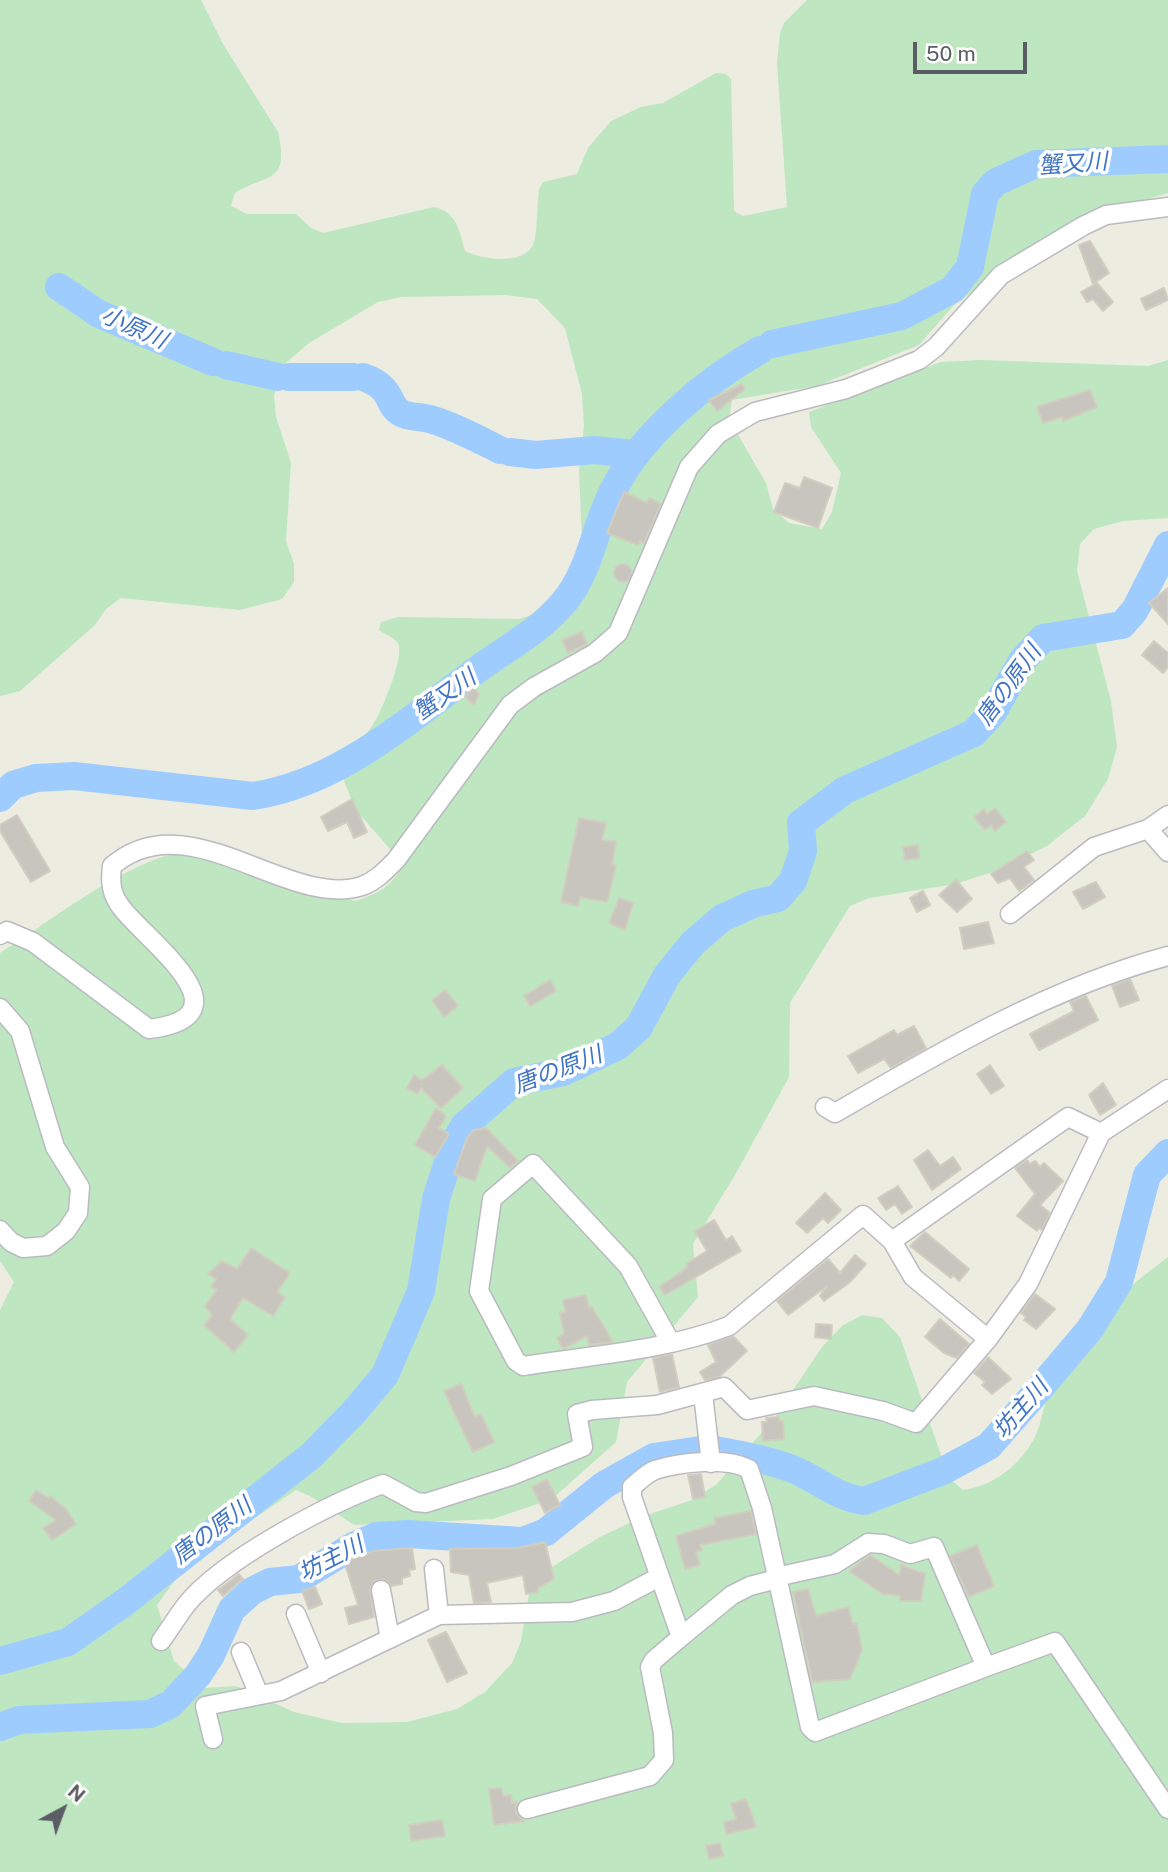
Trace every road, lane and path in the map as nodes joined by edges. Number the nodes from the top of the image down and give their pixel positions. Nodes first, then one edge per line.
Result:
1 (1168, 206) edge
2 (1168, 815) edge
3 (1148, 829) junction
4 (1168, 852) edge
5 (1010, 914) dead end
6 (0, 935) edge
7 (1168, 956) edge
8 (0, 1008) edge
9 (1168, 1089) edge
10 (825, 1107) dead end
11 (1101, 1133) junction
12 (892, 1241) junction
13 (4, 1242) edge
14 (988, 1339) junction
15 (671, 1343) junction
16 (703, 1394) junction
17 (711, 1463) junction
18 (434, 1569) dead end
19 (659, 1577) junction
20 (776, 1578) junction
21 (381, 1590) dead end
22 (296, 1614) dead end
23 (439, 1615) junction
24 (681, 1637) junction
25 (390, 1639) junction
26 (161, 1641) dead end
27 (241, 1652) dead end
28 (986, 1667) junction
29 (321, 1673) junction
30 (259, 1695) junction
31 (213, 1739) dead end
32 (527, 1809) dead end
33 (1168, 1809) edge

1 - 6 street
2 - 3 street
3 - 4 street
3 - 5 street
7 - 10 street
8 - 13 street
9 - 11 street
11 - 12 street
11 - 14 street
12 - 14 street
12 - 15 street
14 - 16 street
15 - 15 street
16 - 17 street
16 - 26 street
17 - 19 street
17 - 20 street
18 - 23 street
19 - 23 street
19 - 24 street
20 - 24 street
20 - 28 street
20 - 28 street
21 - 25 street
22 - 29 street
23 - 25 street
24 - 32 street
25 - 29 street
27 - 30 street
28 - 33 street
29 - 30 street
30 - 31 street

